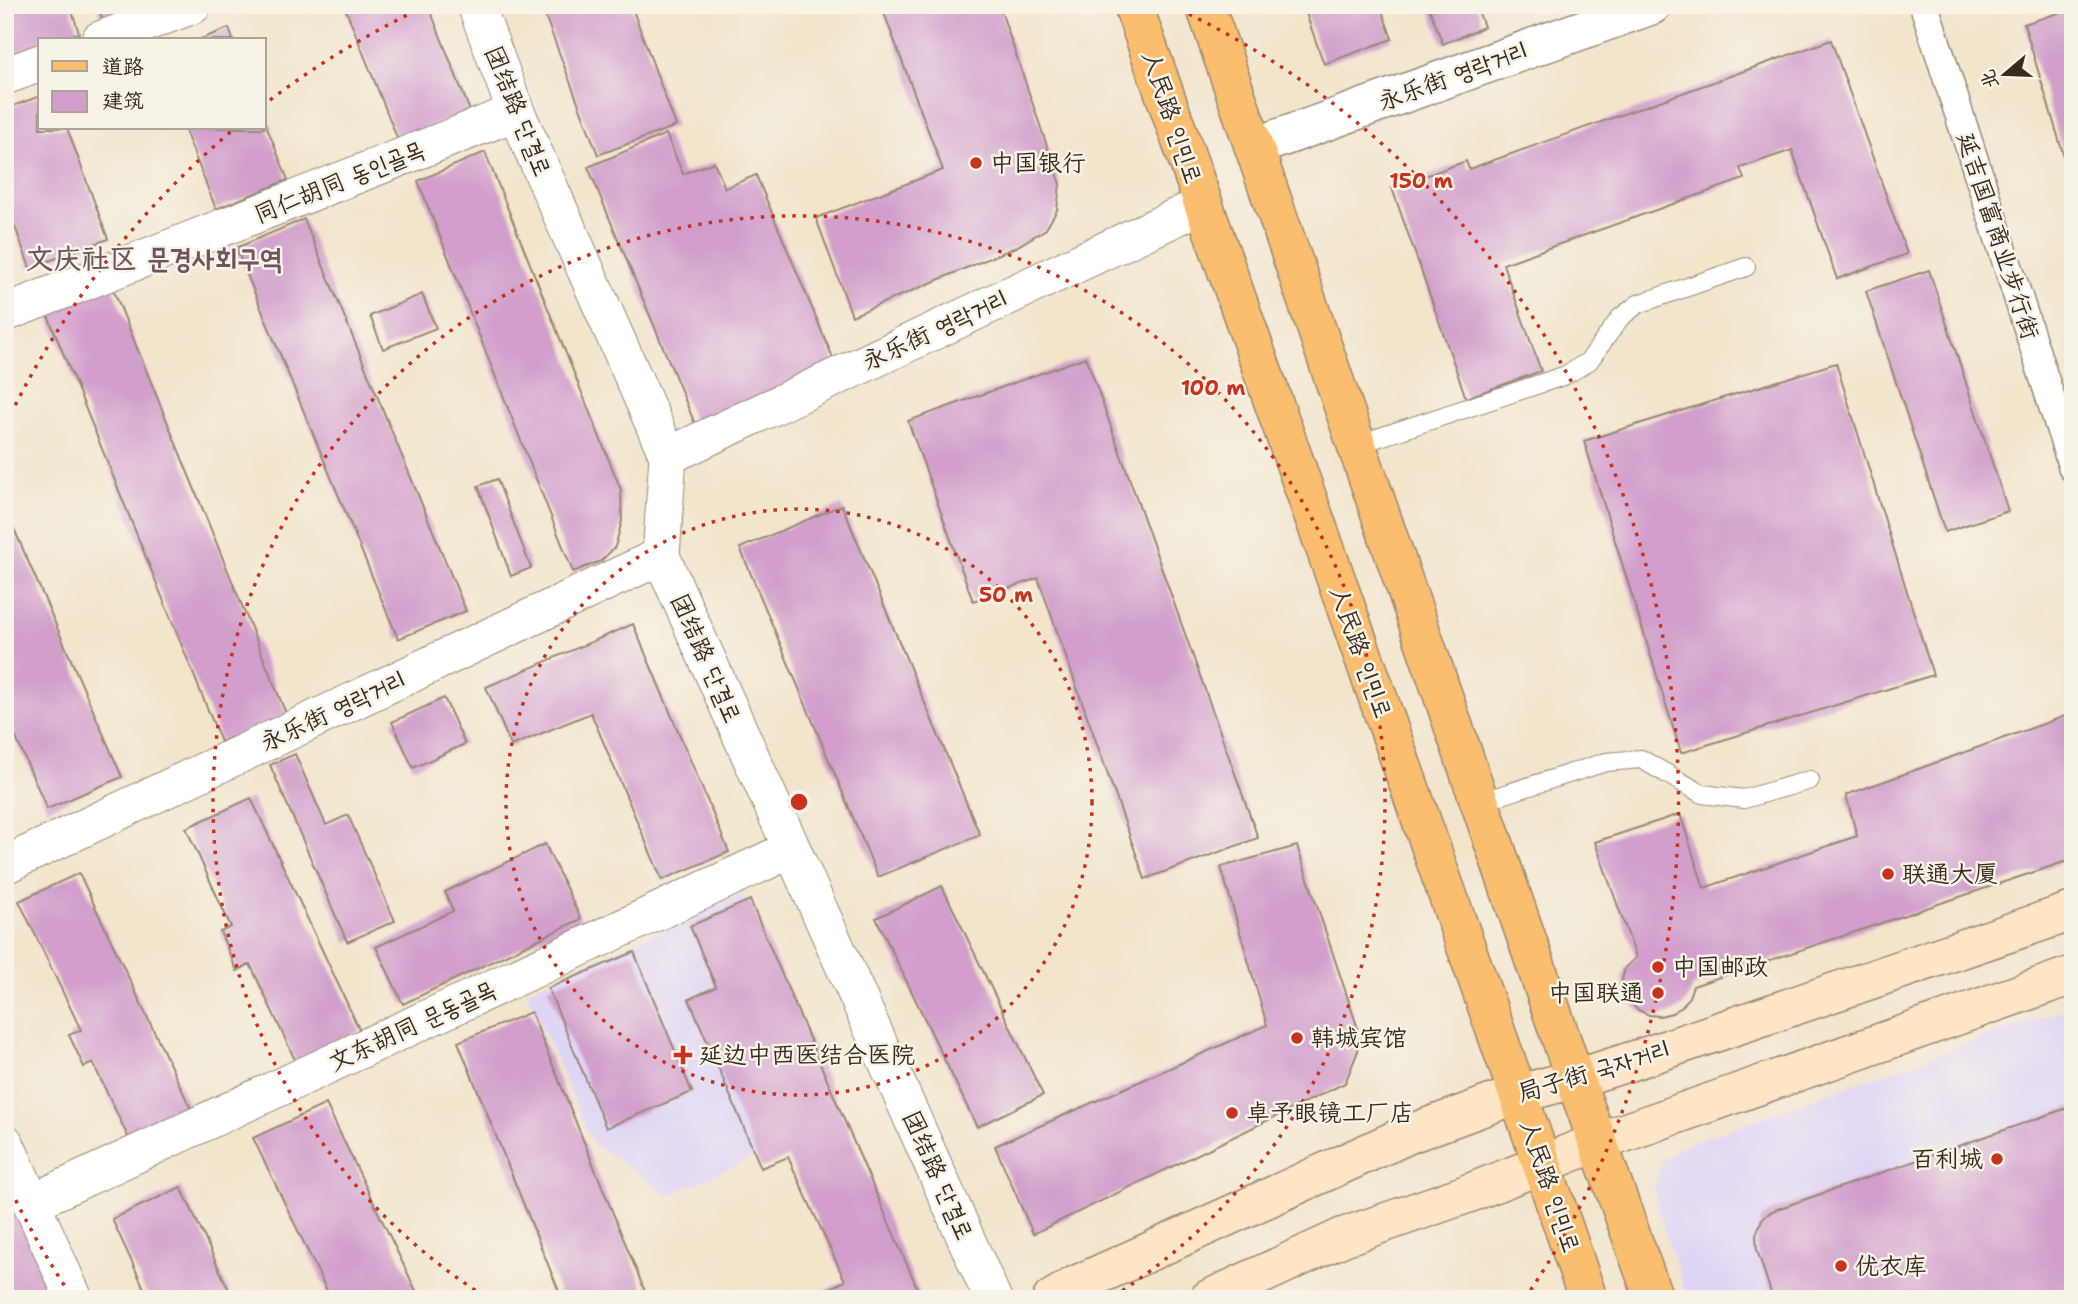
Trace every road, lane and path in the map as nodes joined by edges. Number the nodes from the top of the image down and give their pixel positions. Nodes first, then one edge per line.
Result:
1 (193, 5) edge
2 (476, 5) edge
3 (1133, 5) edge
4 (1205, 5) edge
5 (1652, 5) edge
6 (1924, 5) edge
7 (105, 38) edge
8 (38, 64) edge
9 (5, 76) edge
10 (516, 112) junction
11 (1254, 148) junction
12 (1202, 205) junction
13 (1746, 267) dead end
14 (5, 313) edge
15 (1356, 445) junction
16 (668, 456) junction
17 (2073, 468) edge
18 (661, 556) junction
19 (1810, 779) dead end
20 (1480, 802) junction
21 (792, 849) junction
22 (8, 856) edge
23 (2073, 911) edge
24 (2073, 975) edge
25 (1575, 1079) junction
26 (1518, 1094) junction
27 (1598, 1142) junction
28 (5, 1143) edge
29 (1542, 1164) junction
30 (31, 1203) junction
31 (74, 1299) edge
32 (992, 1299) edge
33 (1052, 1299) edge
34 (1209, 1299) edge
35 (1588, 1299) edge
36 (1654, 1299) edge

1 - 7 street
2 - 10 street, 团结路 단결로
3 - 12 main road, 人民路 인민로
4 - 11 main road
5 - 11 street, 永乐街 영락거리
6 - 17 street, 延吉国富商业步行街
8 - 9 street
10 - 14 street, 同仁胡同 동인골목
10 - 16 street, 团结路 단결로
11 - 15 main road
12 - 16 street, 永乐街 영락거리
12 - 26 main road, 人民路 인민로
13 - 15 lane
15 - 20 main road
16 - 18 street, 团结路 단결로
18 - 21 street, 团结路 단결로
18 - 22 street, 永乐街 영락거리
19 - 20 lane
20 - 25 main road
21 - 30 street, 文东胡同 문동골목
21 - 32 street, 团结路 단결로
23 - 25 main road, 局子街 국자거리
24 - 27 main road
25 - 26 main road, 局子街 국자거리
25 - 27 main road
26 - 29 main road, 人民路 인민로
26 - 33 main road, 局子街 국자거리
27 - 29 main road
27 - 36 main road
28 - 30 street
29 - 34 main road
29 - 35 main road, 人民路 인민로
30 - 31 street

